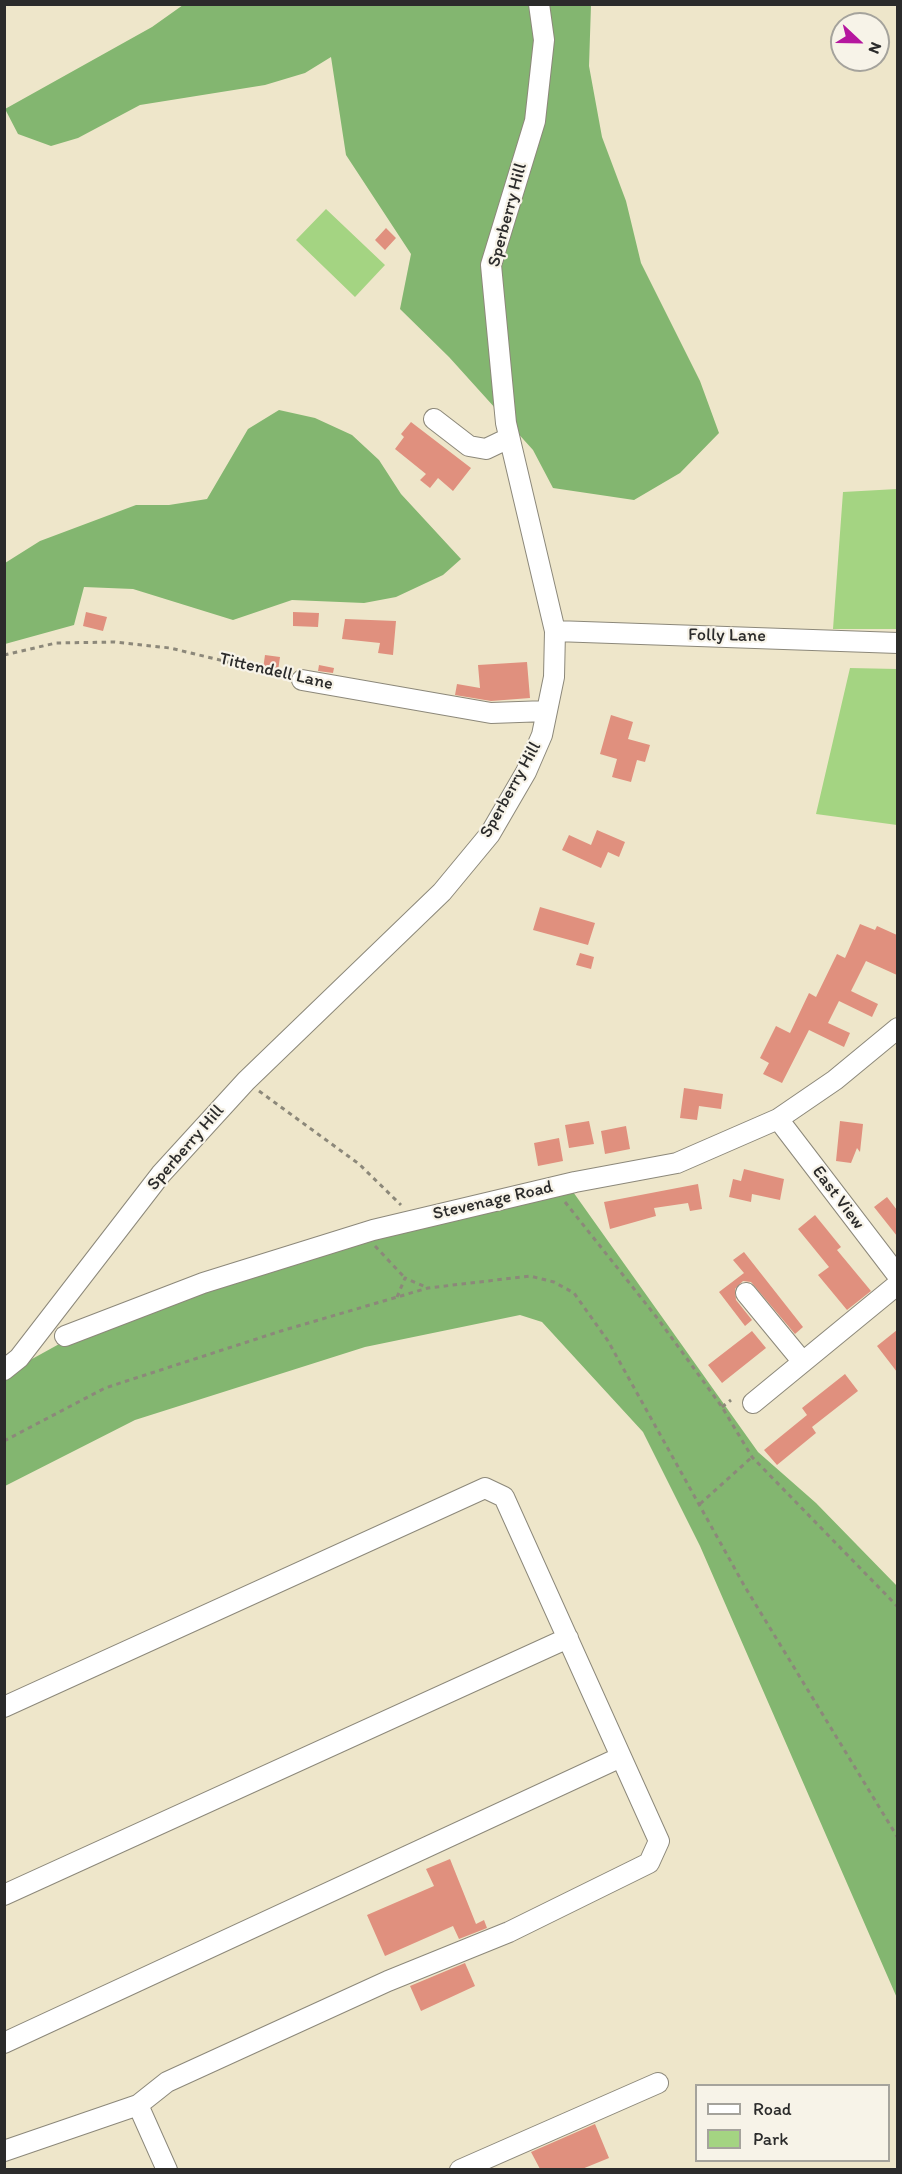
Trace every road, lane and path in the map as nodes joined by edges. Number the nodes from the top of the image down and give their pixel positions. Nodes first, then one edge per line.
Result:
1 (539, 4) edge
2 (434, 420) dead end
3 (510, 438) junction
4 (555, 631) junction
5 (897, 643) edge
6 (4, 654) edge
7 (302, 680) joint
8 (547, 711) junction
9 (897, 1028) edge
10 (246, 1081) junction
11 (778, 1119) junction
12 (561, 1197) dead end
13 (415, 1219) junction
14 (363, 1234) junction
15 (897, 1276) edge
16 (405, 1278) junction
17 (897, 1284) edge
18 (428, 1288) junction
19 (746, 1293) dead end
20 (397, 1297) junction
21 (66, 1336) dead end
22 (802, 1361) junction
23 (4, 1370) edge
24 (730, 1400) dead end
25 (753, 1403) dead end
26 (722, 1407) junction
27 (4, 1441) edge
28 (752, 1457) junction
29 (700, 1504) junction
30 (897, 1607) edge
31 (568, 1638) junction
32 (4, 1707) edge
33 (621, 1757) junction
34 (897, 1838) edge
35 (4, 1895) edge
36 (4, 2043) edge
37 (658, 2083) dead end
38 (138, 2105) junction
39 (4, 2151) edge
40 (166, 2169) edge
41 (460, 2169) edge

1 - 3 street, Sperberry Hill
2 - 3 street
3 - 4 street, Sperberry Hill
4 - 5 street, Folly Lane
4 - 8 street, Sperberry Hill
6 - 7 path, Tittendell Lane
7 - 8 street, Tittendell Lane
8 - 10 street, Sperberry Hill
9 - 11 street, Stevenage Road
10 - 13 path
10 - 23 street, Sperberry Hill
11 - 13 street, Stevenage Road
11 - 15 street, East View
12 - 26 path
13 - 14 street, Stevenage Road
14 - 16 path
14 - 21 street, Stevenage Road
16 - 18 path
16 - 20 path
17 - 22 street
18 - 20 path
18 - 29 path
19 - 22 street
20 - 27 path
22 - 25 street
24 - 26 path
26 - 28 path
28 - 29 path
28 - 30 path
29 - 34 path
31 - 32 street
31 - 33 street
31 - 35 street
33 - 36 street
33 - 38 street
37 - 41 street
38 - 39 street
38 - 40 street

